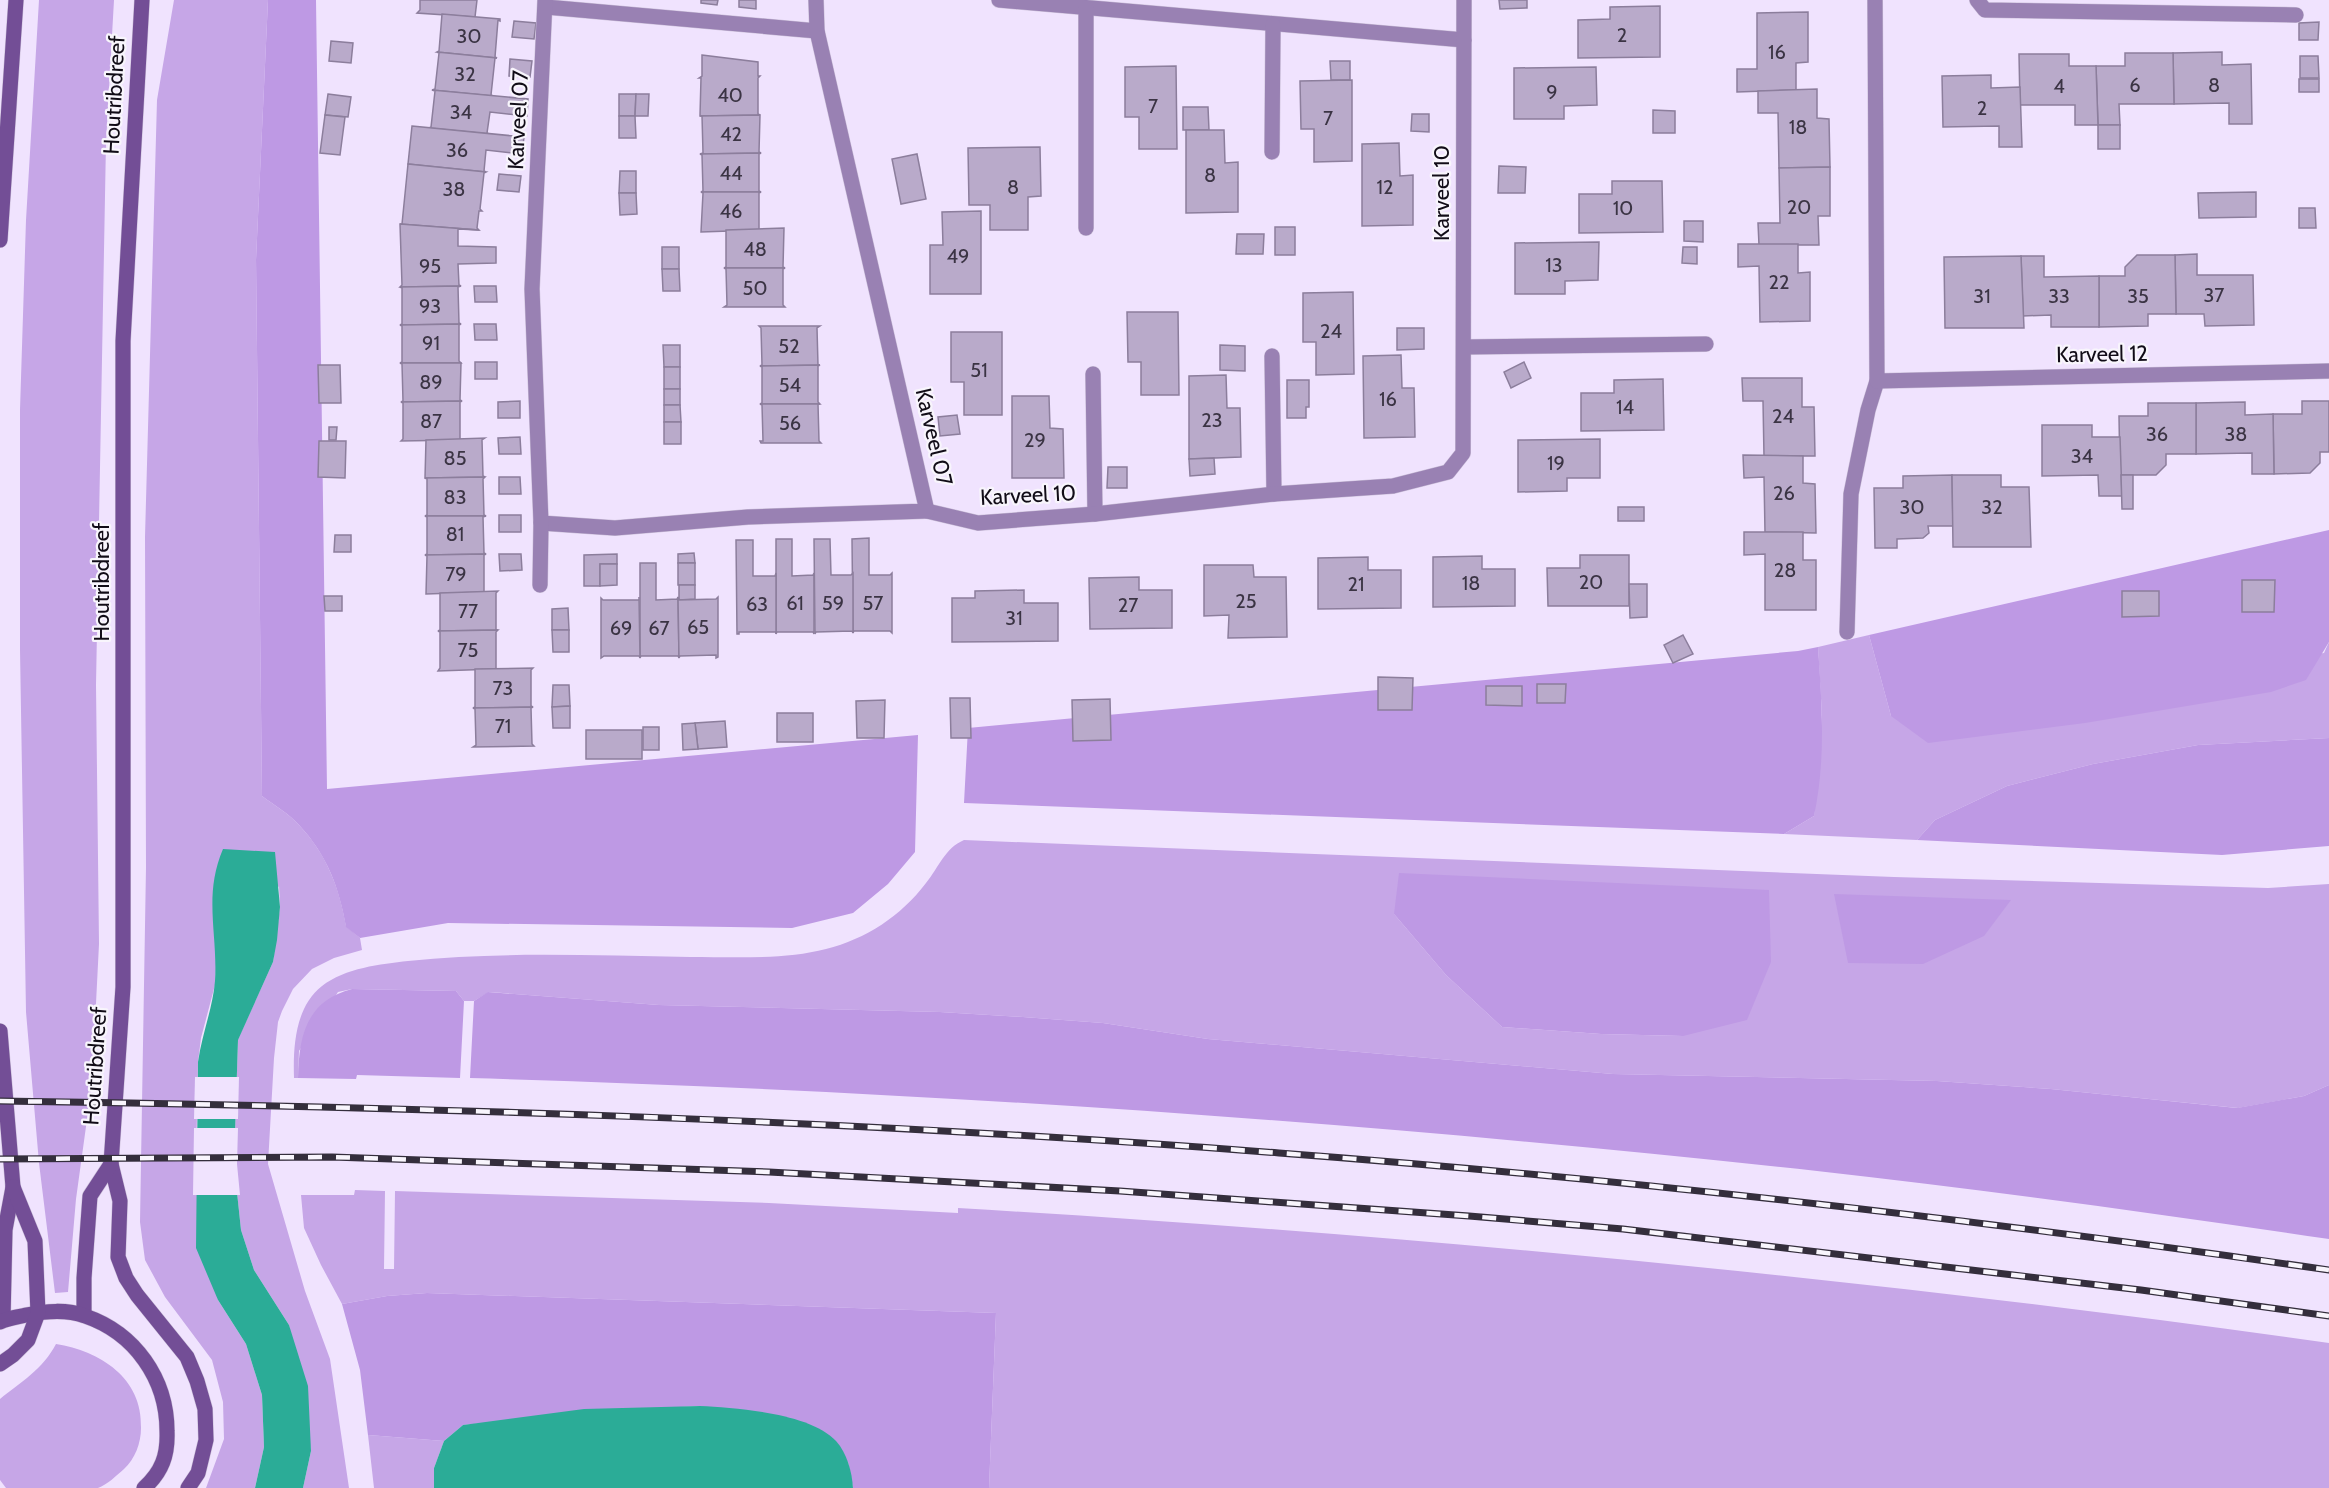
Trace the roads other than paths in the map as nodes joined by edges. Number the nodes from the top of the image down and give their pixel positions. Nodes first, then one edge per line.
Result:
1 (16, 0) edge
2 (142, 0) edge
3 (816, 0) edge
4 (999, 0) edge
5 (1464, 0) edge
6 (1875, 0) edge
7 (1977, 0) edge
8 (546, 4) edge
9 (1086, 8) junction
10 (2296, 15) dead end
11 (1273, 25) junction
12 (817, 31) junction
13 (1464, 40) junction
14 (1272, 152) dead end
15 (1086, 228) dead end
16 (0, 240) edge
17 (1706, 344) dead end
18 (1464, 347) junction
19 (1272, 356) dead end
20 (2329, 371) edge
21 (1093, 374) dead end
22 (1877, 381) junction
23 (1274, 494) junction
24 (927, 510) junction
25 (1095, 514) junction
26 (541, 523) junction
27 (540, 585) dead end
28 (1847, 632) dead end
29 (0, 1031) edge
30 (111, 1164) junction
31 (13, 1187) junction
32 (38, 1313) junction
33 (84, 1315) junction
34 (2, 1321) edge
35 (0, 1364) edge
36 (144, 1488) edge
37 (188, 1488) edge

1 - 16 main road
2 - 30 main road, Houtribdreef
3 - 12 street, Karveel 07
4 - 9 street
5 - 13 street, Karveel 10
6 - 22 street
7 - 10 street
8 - 12 street, Karveel 07
8 - 26 street, Karveel 07
9 - 11 street
9 - 15 street
11 - 13 street
11 - 14 street
12 - 24 street, Karveel 07
13 - 18 street, Karveel 10
17 - 18 street
18 - 23 street, Karveel 10
19 - 23 street
20 - 22 street, Karveel 12
21 - 25 street, Karveel 10
22 - 28 street
23 - 25 street, Karveel 10
24 - 25 street, Karveel 10
24 - 26 street, Karveel 07
26 - 27 street, Karveel 07
29 - 31 main road
30 - 33 main road, Houtribdreef
30 - 37 main road, Houtribdreef
31 - 32 main road
31 - 34 main road
32 - 33 main road
32 - 34 main road
32 - 35 main road
33 - 36 main road

